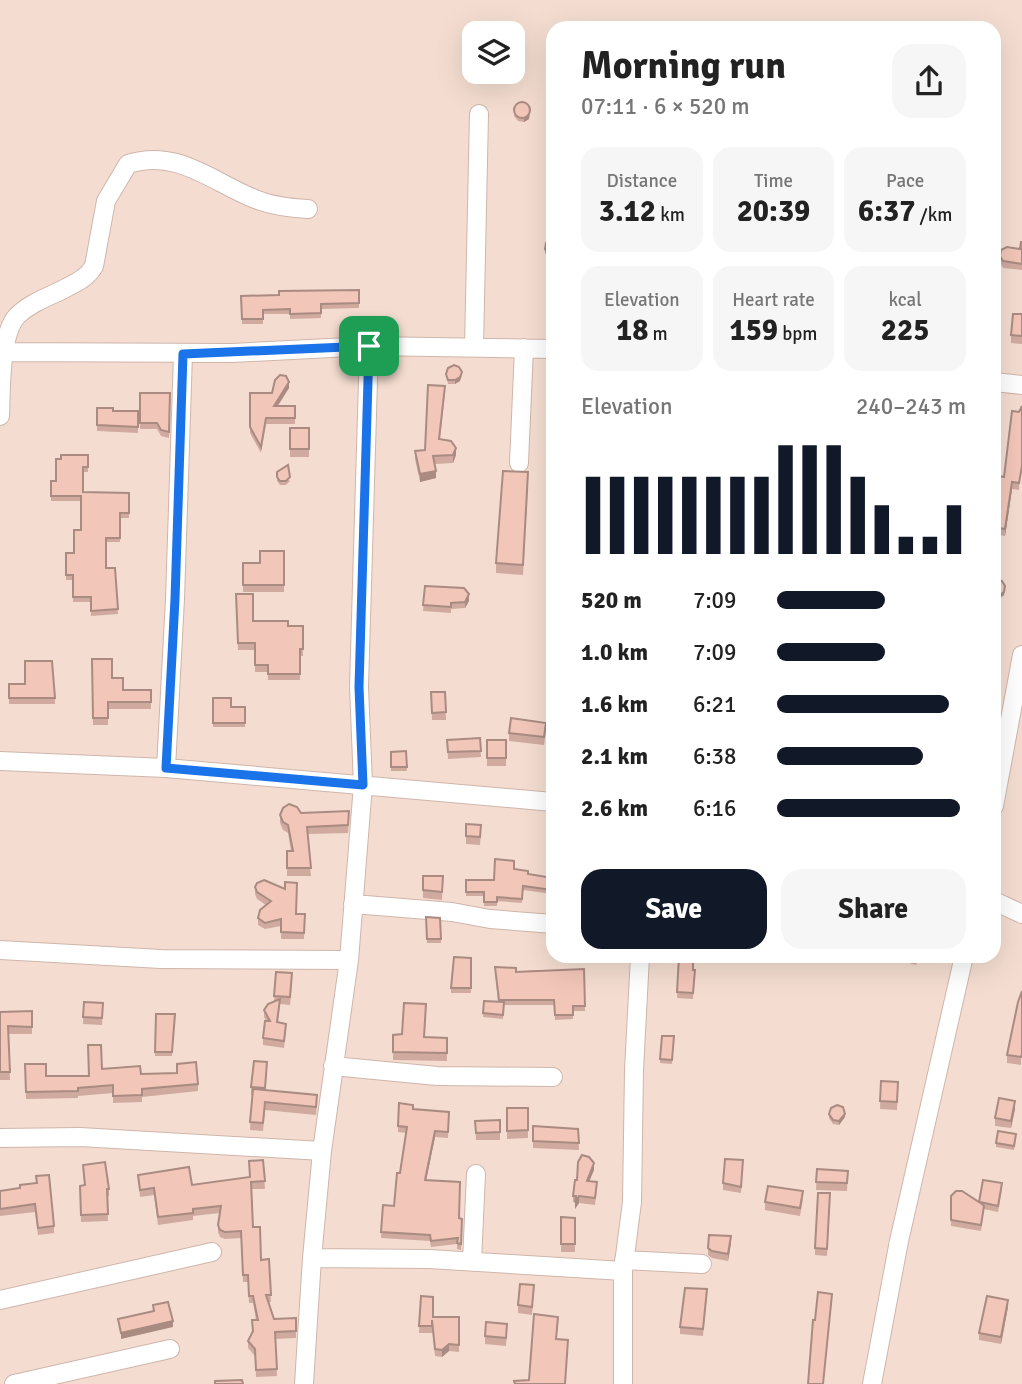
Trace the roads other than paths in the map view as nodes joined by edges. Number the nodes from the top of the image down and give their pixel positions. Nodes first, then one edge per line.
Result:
1 (479, 114) dead end
2 (308, 209) dead end
3 (369, 346) junction
4 (474, 347) junction
5 (524, 348) junction
6 (546, 349) edge
7 (1, 352) edge
8 (183, 354) junction
9 (1001, 383) edge
10 (1022, 385) edge
11 (0, 416) edge
12 (519, 463) dead end
13 (1022, 654) edge
14 (0, 761) edge
15 (166, 768) junction
16 (1001, 768) edge
17 (363, 785) junction
18 (546, 801) edge
19 (353, 904) junction
20 (1001, 904) edge
21 (1022, 914) edge
22 (546, 923) edge
23 (0, 950) edge
24 (349, 960) junction
25 (640, 963) edge
26 (962, 963) edge
27 (333, 1066) junction
28 (553, 1077) dead end
29 (0, 1138) edge
30 (322, 1151) junction
31 (476, 1174) dead end
32 (212, 1252) dead end
33 (312, 1258) junction
34 (472, 1261) junction
35 (702, 1264) dead end
36 (624, 1265) junction
37 (0, 1300) edge
38 (170, 1349) dead end
39 (14, 1384) edge
40 (304, 1384) edge
41 (623, 1384) edge
42 (872, 1384) edge

1 - 4 street
2 - 7 street
3 - 4 street
3 - 8 street
3 - 17 street
4 - 5 street
5 - 6 street
5 - 12 street
7 - 8 street
7 - 11 street
8 - 15 street
9 - 10 street
13 - 16 street
14 - 15 street
15 - 17 street
17 - 18 street
17 - 19 street
19 - 22 street
19 - 24 street
20 - 21 street
23 - 24 street
24 - 27 street
25 - 36 street
26 - 42 street
27 - 28 street
27 - 30 street
29 - 30 street
30 - 33 street
31 - 34 street
32 - 37 street
33 - 34 street
33 - 40 street
34 - 36 street
35 - 36 street
36 - 41 street
38 - 39 street

